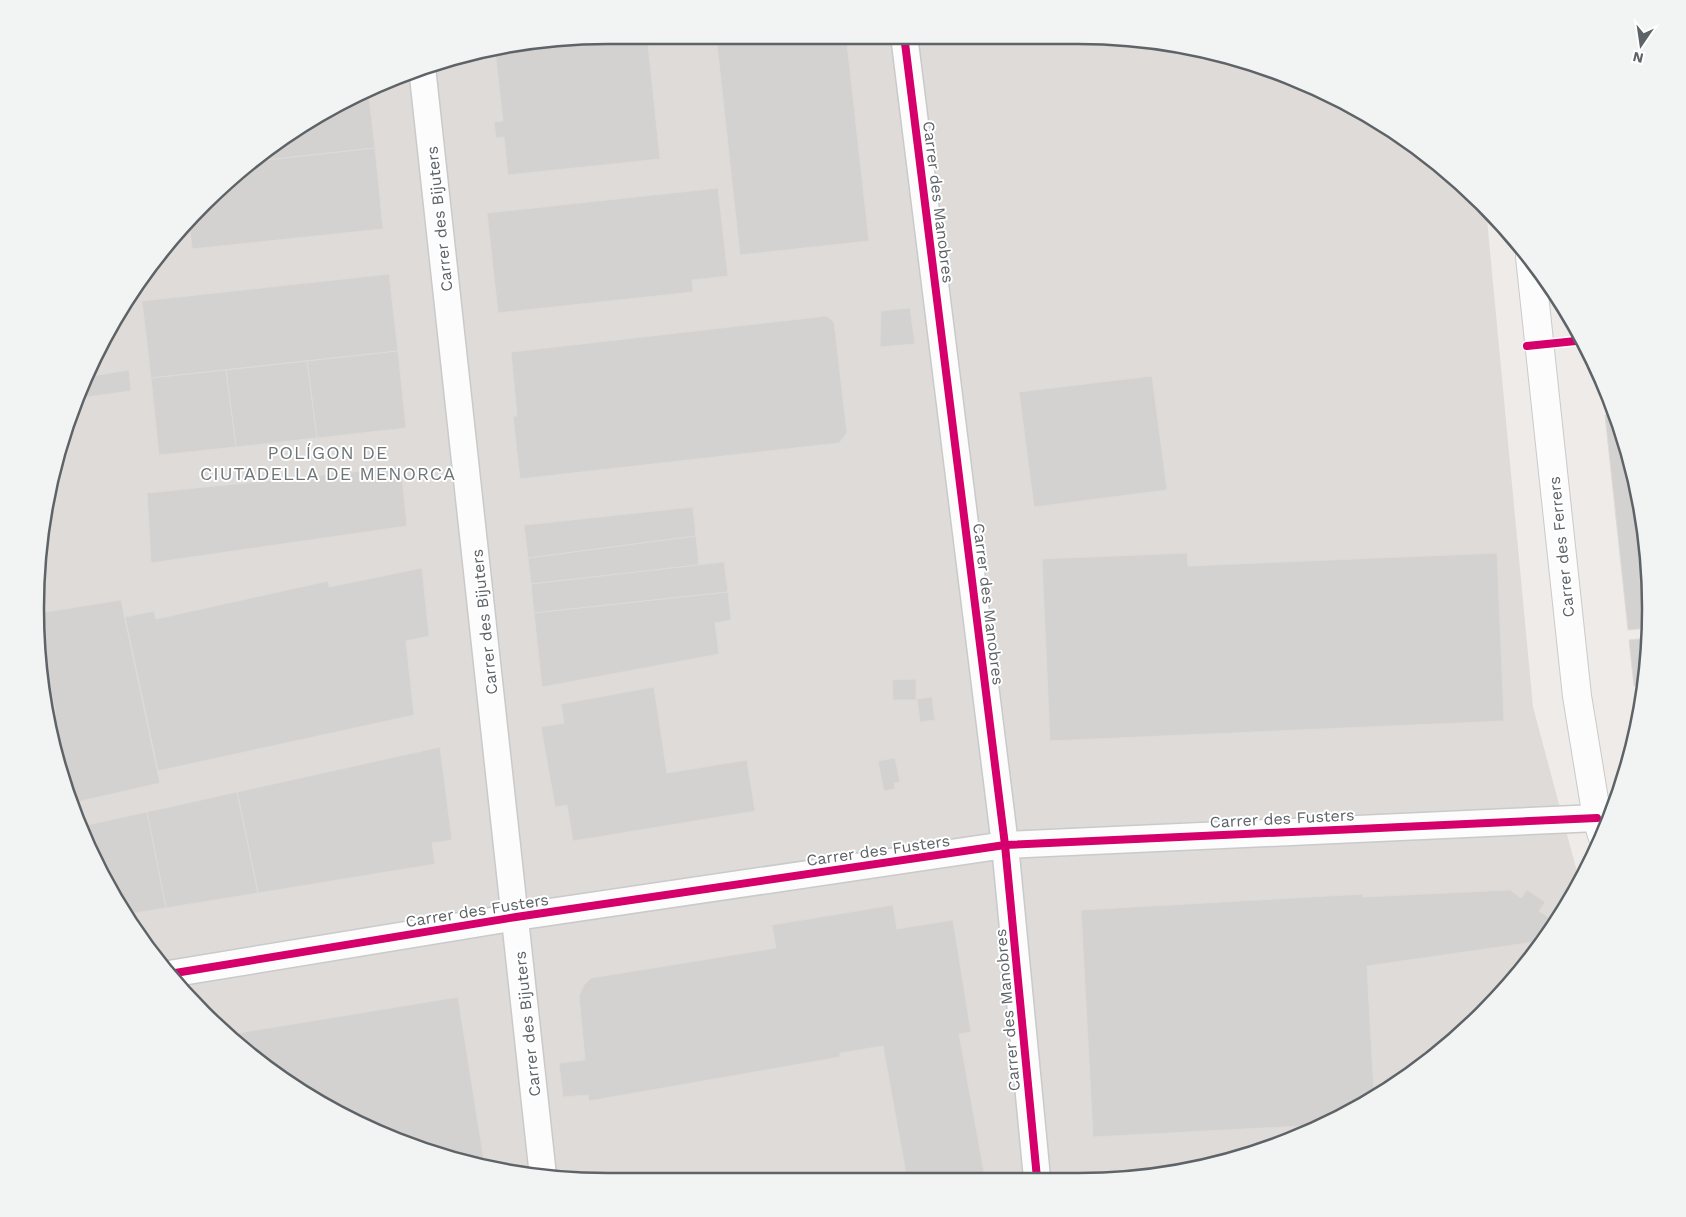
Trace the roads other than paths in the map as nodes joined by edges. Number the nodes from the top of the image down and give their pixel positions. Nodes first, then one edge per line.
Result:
1 (905, 44) edge
2 (423, 76) edge
3 (1532, 273) edge
4 (1599, 826) edge
5 (1005, 845) junction
6 (516, 917) junction
7 (177, 973) edge
8 (542, 1169) edge
9 (1037, 1173) edge

1 - 5 street, Carrer des Manobres
2 - 6 street, Carrer des Bijuters
3 - 4 street, Carrer des Ferrers
4 - 5 street, Carrer des Fusters
5 - 6 street, Carrer des Fusters
5 - 9 street, Carrer des Manobres
6 - 7 street, Carrer des Fusters
6 - 8 street, Carrer des Bijuters

